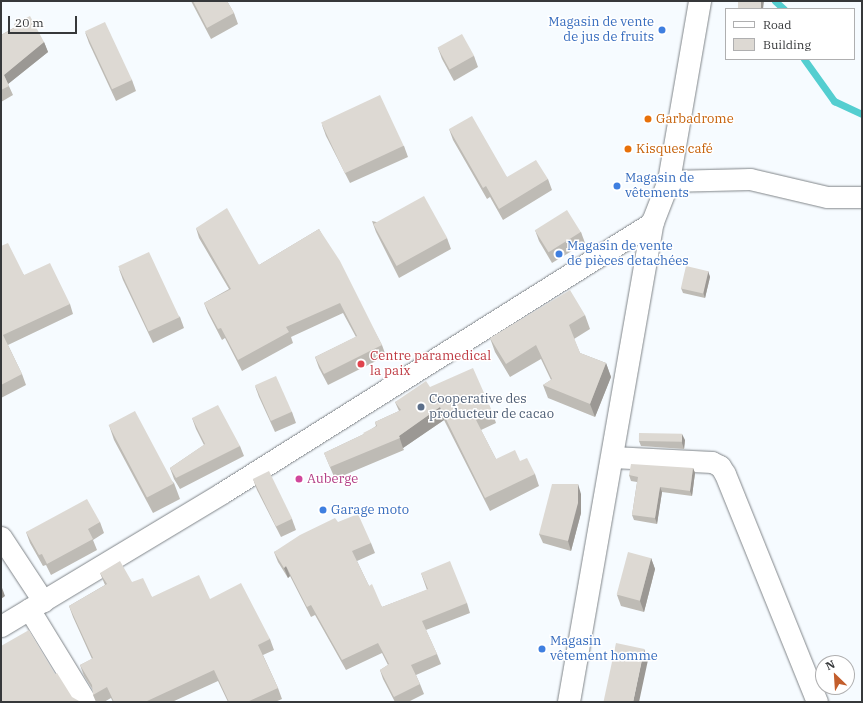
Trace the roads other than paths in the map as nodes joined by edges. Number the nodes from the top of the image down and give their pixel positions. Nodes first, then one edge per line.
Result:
1 (700, 1) edge
2 (669, 181) junction
3 (862, 197) edge
4 (654, 222) junction
5 (612, 457) junction
6 (1, 538) edge
7 (36, 605) junction
8 (1, 626) edge
9 (86, 702) edge
10 (569, 702) edge
11 (817, 702) edge

1 - 2 street
2 - 3 street
2 - 4 street
4 - 5 street
4 - 7 street
5 - 10 street
5 - 11 street
6 - 7 street
7 - 8 street
7 - 9 street

